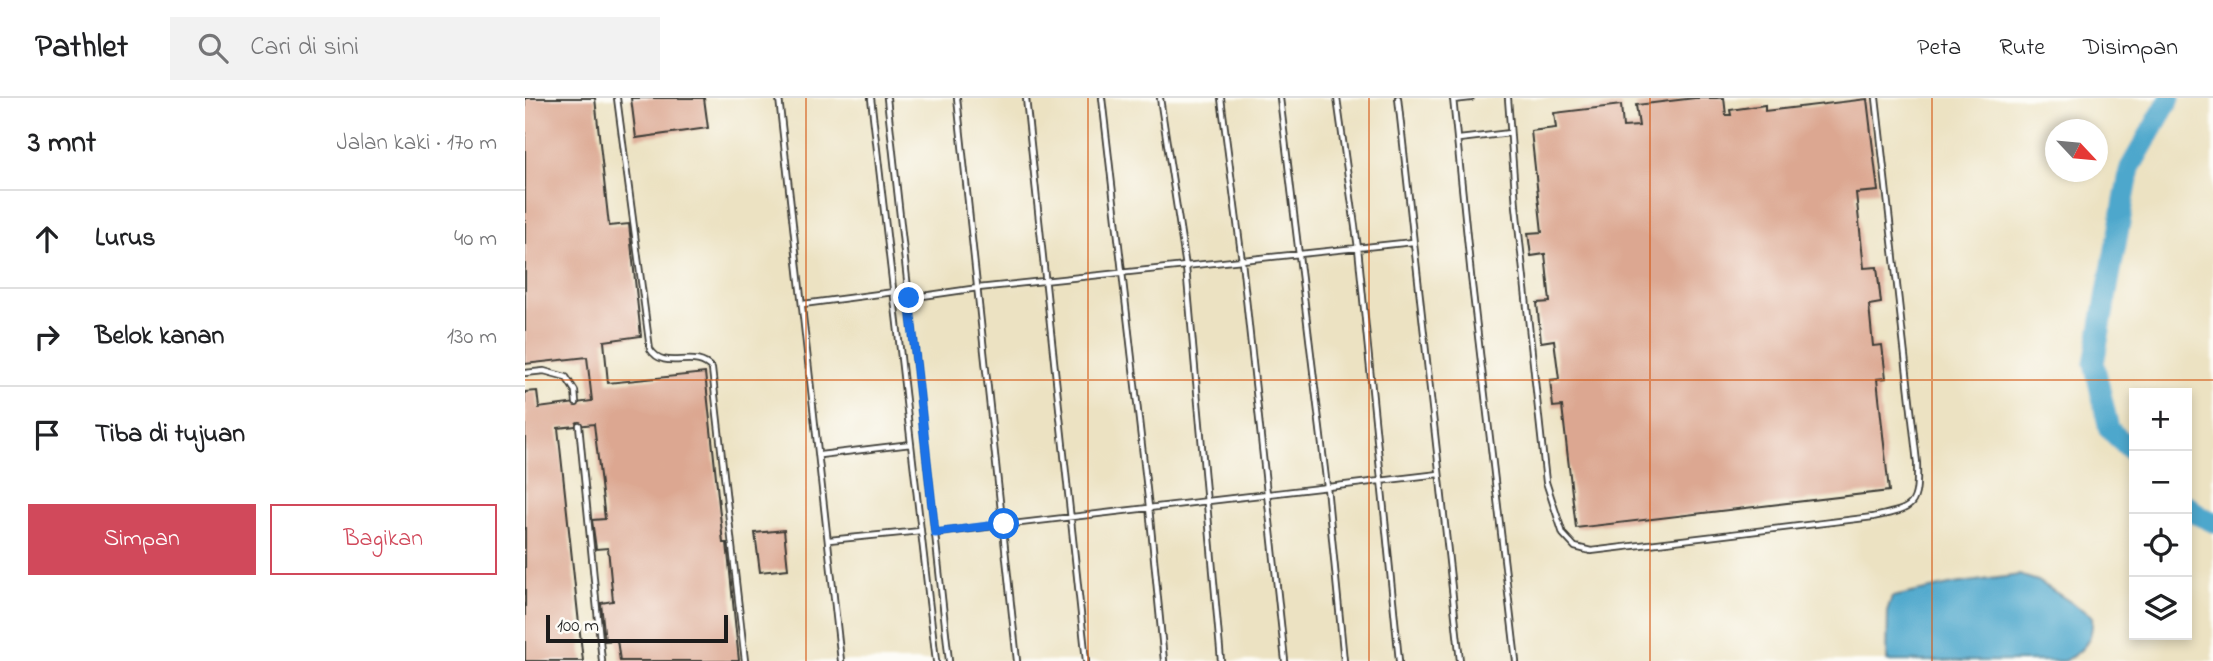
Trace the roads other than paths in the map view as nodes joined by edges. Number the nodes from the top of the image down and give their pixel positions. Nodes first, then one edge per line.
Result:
1 (617, 98) edge
2 (779, 98) edge
3 (871, 98) edge
4 (887, 98) edge
5 (957, 98) edge
6 (1026, 98) edge
7 (1102, 98) edge
8 (1160, 98) edge
9 (1221, 98) edge
10 (1280, 98) edge
11 (1337, 98) edge
12 (1398, 98) edge
13 (1471, 98) edge
14 (1508, 98) edge
15 (1876, 98) edge
16 (1453, 99) edge
17 (1510, 133) junction
18 (1458, 139) junction
19 (1413, 242) junction
20 (1358, 248) junction
21 (1300, 255) junction
22 (1242, 261) junction
23 (1186, 267) junction
24 (1123, 273) junction
25 (1047, 283) junction
26 (978, 288) junction
27 (894, 292) junction
28 (909, 298) junction
29 (803, 304) junction
30 (525, 373) edge
31 (576, 403) dead end
32 (579, 425) dead end
33 (911, 444) junction
34 (820, 455) junction
35 (1440, 474) junction
36 (1383, 481) junction
37 (1327, 487) junction
38 (1267, 494) junction
39 (1206, 501) junction
40 (1149, 508) junction
41 (1071, 516) junction
42 (1004, 524) junction
43 (921, 531) junction
44 (935, 533) junction
45 (829, 540) junction
46 (603, 661) edge
47 (745, 661) edge
48 (841, 661) edge
49 (936, 661) edge
50 (949, 661) edge
51 (1017, 661) edge
52 (1086, 661) edge
53 (1164, 661) edge
54 (1221, 661) edge
55 (1286, 661) edge
56 (1344, 661) edge
57 (1399, 661) edge
58 (1460, 661) edge
59 (1516, 661) edge

1 - 47 lane
2 - 29 lane
3 - 27 lane
4 - 28 lane
5 - 26 lane
6 - 25 lane
7 - 24 lane
8 - 23 lane
9 - 22 lane
10 - 21 lane
11 - 20 lane
12 - 19 lane
13 - 16 lane
14 - 17 lane
15 - 17 lane
16 - 18 lane
17 - 18 lane
18 - 59 lane
19 - 20 lane
19 - 35 lane
20 - 21 lane
20 - 36 lane
21 - 22 lane
21 - 37 lane
22 - 23 lane
22 - 38 lane
23 - 24 lane
23 - 39 lane
24 - 25 lane
24 - 40 lane
25 - 26 lane
25 - 41 lane
26 - 28 lane
26 - 42 lane
27 - 29 lane
27 - 33 lane
28 - 44 lane
29 - 34 lane
30 - 31 lane
32 - 46 lane
33 - 34 lane
33 - 43 lane
34 - 45 lane
35 - 36 lane
35 - 58 lane
36 - 37 lane
36 - 57 lane
37 - 38 lane
37 - 56 lane
38 - 39 lane
38 - 55 lane
39 - 40 lane
39 - 54 lane
40 - 41 lane
40 - 53 lane
41 - 42 lane
41 - 52 lane
42 - 44 lane
42 - 51 lane
43 - 45 lane
43 - 49 lane
44 - 50 lane
45 - 48 lane

